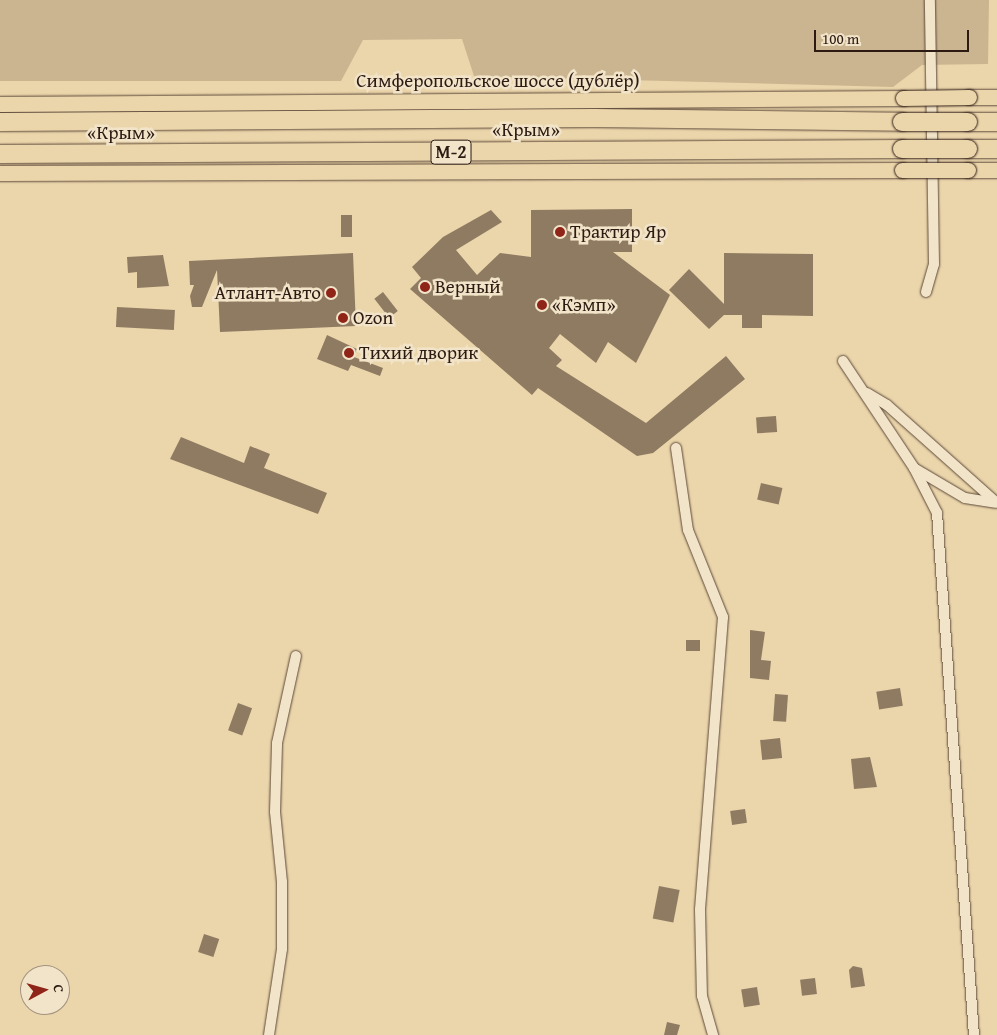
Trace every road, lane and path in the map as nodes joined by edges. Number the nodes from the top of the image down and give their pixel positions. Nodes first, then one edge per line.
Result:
1 (930, 0) edge
2 (997, 97) edge
3 (0, 104) edge
4 (0, 122) edge
5 (997, 122) edge
6 (997, 149) edge
7 (0, 154) edge
8 (997, 170) edge
9 (0, 173) edge
10 (926, 292) dead end
11 (843, 361) dead end
12 (864, 392) junction
13 (676, 448) dead end
14 (914, 468) junction
15 (996, 503) edge
16 (296, 656) dead end
17 (269, 1035) edge
18 (713, 1035) edge
19 (974, 1035) edge

1 - 10 street
2 - 3 main road, Симферопольское шоссе (дублёр), bridge
4 - 5 highway, «Крым» / М-2, bridge
6 - 7 highway, «Крым» / М-2, bridge
8 - 9 main road, bridge
11 - 12 street
12 - 14 street
12 - 15 street
13 - 18 street
14 - 15 street
14 - 19 street
16 - 17 street

